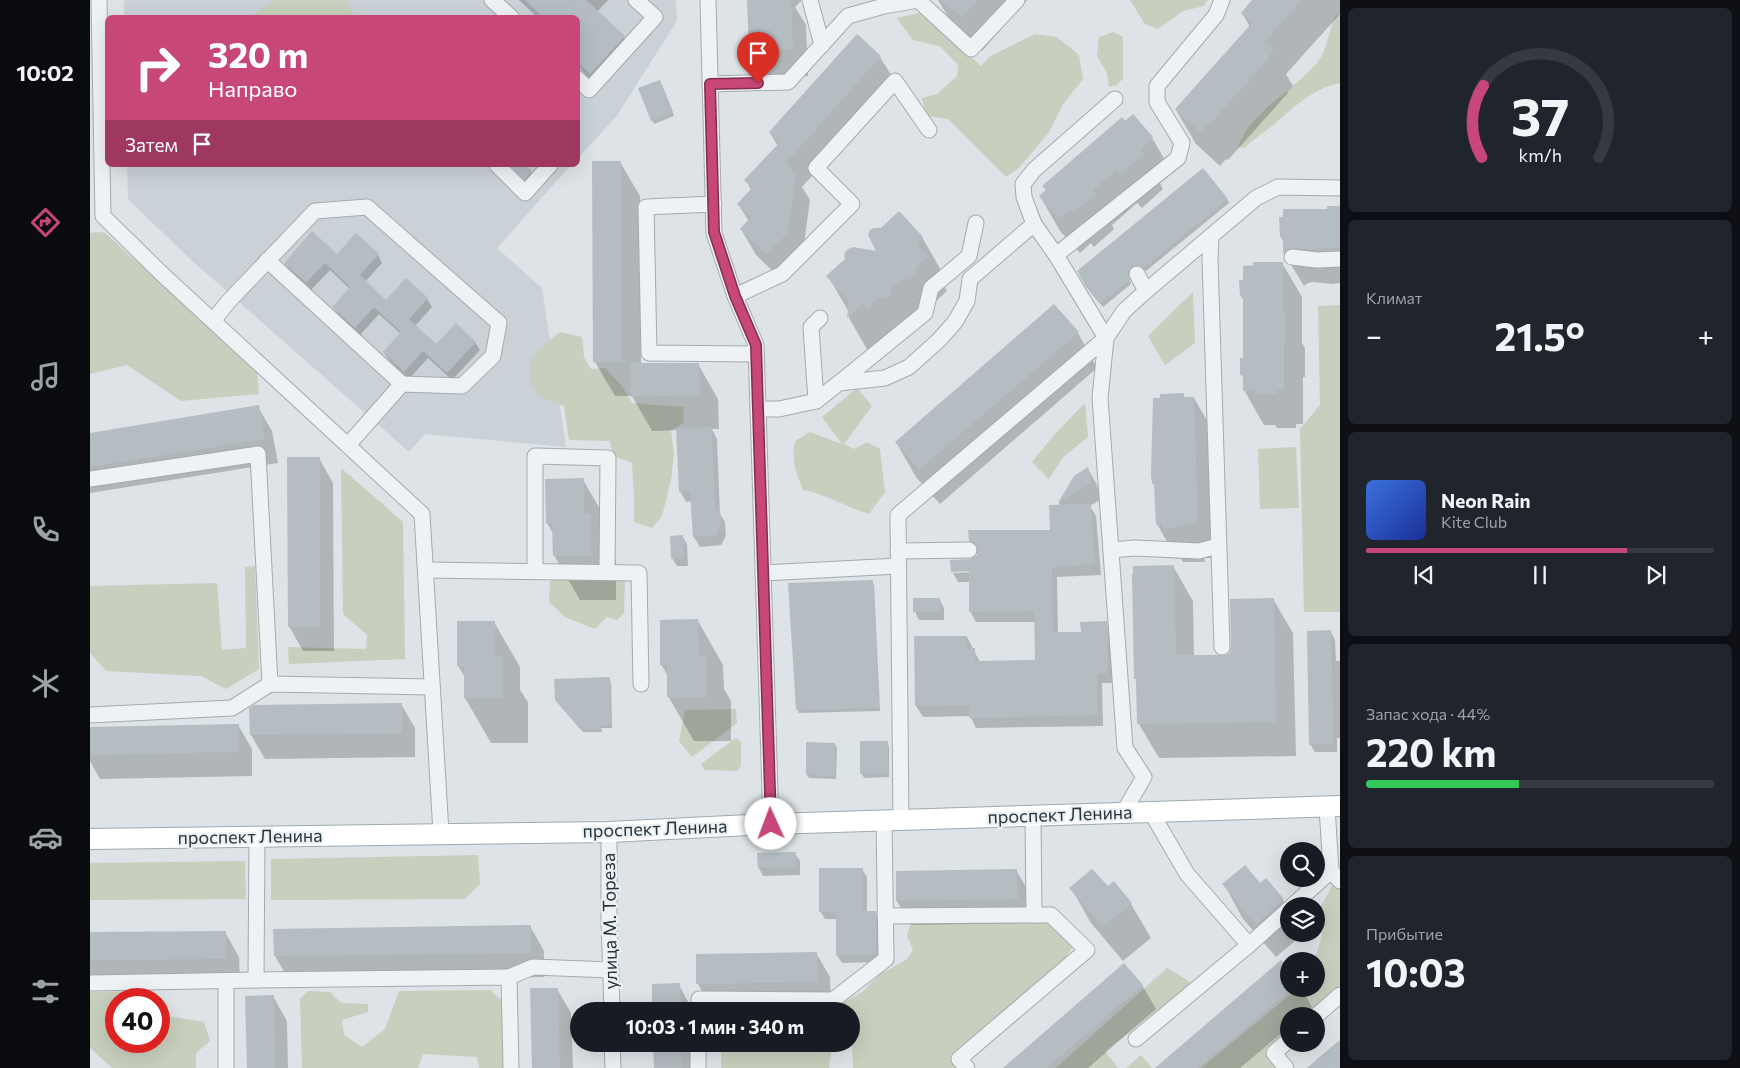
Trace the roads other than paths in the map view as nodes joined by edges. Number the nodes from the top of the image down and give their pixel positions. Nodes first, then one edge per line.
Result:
1 (99, 0) edge
2 (492, 0) edge
3 (636, 0) edge
4 (708, 0) edge
5 (810, 0) edge
6 (918, 0) edge
7 (1017, 0) edge
8 (1222, 0) edge
9 (509, 15) edge
10 (822, 45) junction
11 (580, 81) edge
12 (710, 84) junction
13 (1114, 99) dead end
14 (929, 130) dead end
15 (499, 167) edge
16 (548, 167) edge
17 (1340, 188) edge
18 (714, 204) junction
19 (96, 216) edge
20 (976, 223) dead end
21 (1034, 224) junction
22 (1210, 236) junction
23 (1056, 255) junction
24 (1292, 257) dead end
25 (1340, 259) edge
26 (267, 260) junction
27 (1137, 274) dead end
28 (1146, 291) junction
29 (735, 296) junction
30 (820, 318) dead end
31 (213, 321) junction
32 (1106, 338) junction
33 (756, 354) junction
34 (839, 383) junction
35 (402, 384) junction
36 (816, 402) junction
37 (758, 409) junction
38 (348, 445) junction
39 (90, 479) edge
40 (1218, 546) junction
41 (969, 550) dead end
42 (1111, 550) junction
43 (898, 559) junction
44 (426, 570) junction
45 (535, 572) junction
46 (607, 572) junction
47 (763, 573) junction
48 (1222, 647) dead end
49 (270, 684) junction
50 (641, 684) dead end
51 (432, 687) junction
52 (90, 714) edge
53 (1333, 806) edge
54 (1151, 812) junction
55 (1123, 813) junction
56 (1033, 816) junction
57 (893, 820) junction
58 (771, 824) junction
59 (609, 832) junction
60 (441, 833) junction
61 (256, 836) junction
62 (90, 840) edge
63 (1335, 876) edge
64 (1305, 897) edge
65 (1034, 915) junction
66 (885, 916) junction
67 (1280, 917) edge
68 (1249, 945) junction
69 (611, 970) junction
70 (509, 977) junction
71 (256, 980) junction
72 (226, 981) junction
73 (90, 983) edge
74 (1340, 995) edge
75 (612, 1002) edge
76 (699, 1002) edge
77 (1325, 1008) edge
78 (1136, 1039) dead end
79 (1280, 1048) edge
80 (612, 1052) edge
81 (698, 1052) edge
82 (226, 1068) edge
83 (512, 1068) edge
84 (613, 1068) edge
85 (698, 1068) edge
86 (967, 1068) edge
87 (1286, 1068) edge

1 - 19 street
2 - 9 street
3 - 11 street
4 - 12 street
5 - 10 street
6 - 7 street
6 - 10 street
8 - 23 street
10 - 12 street
12 - 18 street
13 - 21 street
14 - 29 street
15 - 16 street
17 - 22 street
18 - 29 street
18 - 33 street
19 - 31 street
20 - 34 street
21 - 23 street
21 - 34 street
22 - 28 street
22 - 40 street
23 - 32 street
24 - 25 street
26 - 31 street
26 - 35 street
26 - 35 street
27 - 28 street
28 - 32 street
29 - 33 street
30 - 36 street
31 - 38 street
32 - 42 street
32 - 43 street
33 - 37 street
34 - 36 street
35 - 38 street
36 - 37 street
37 - 47 street
38 - 44 street
39 - 49 street
40 - 42 street
40 - 48 street
41 - 43 street
42 - 55 street
43 - 47 street
43 - 57 street
44 - 45 street
44 - 51 street
45 - 46 street
45 - 46 street
46 - 50 street
47 - 58 street
49 - 51 street
49 - 52 street
51 - 60 street
53 - 54 main road, проспект Ленина
53 - 63 street
54 - 55 main road, проспект Ленина
54 - 68 street
55 - 56 main road, проспект Ленина
56 - 57 main road, проспект Ленина
56 - 65 street
57 - 58 main road, проспект Ленина
57 - 66 street
58 - 59 main road, проспект Ленина
59 - 60 main road, проспект Ленина
59 - 69 street, улица М. Тореза
60 - 61 main road, проспект Ленина
61 - 62 main road, проспект Ленина
61 - 71 street
63 - 64 street
65 - 66 street
65 - 86 street
66 - 76 street
67 - 68 street
68 - 78 street
69 - 70 street
69 - 75 street, улица М. Тореза
70 - 71 street
70 - 83 street
71 - 72 street
72 - 73 street
72 - 82 street
74 - 77 street
79 - 87 street
80 - 84 street
81 - 85 street

